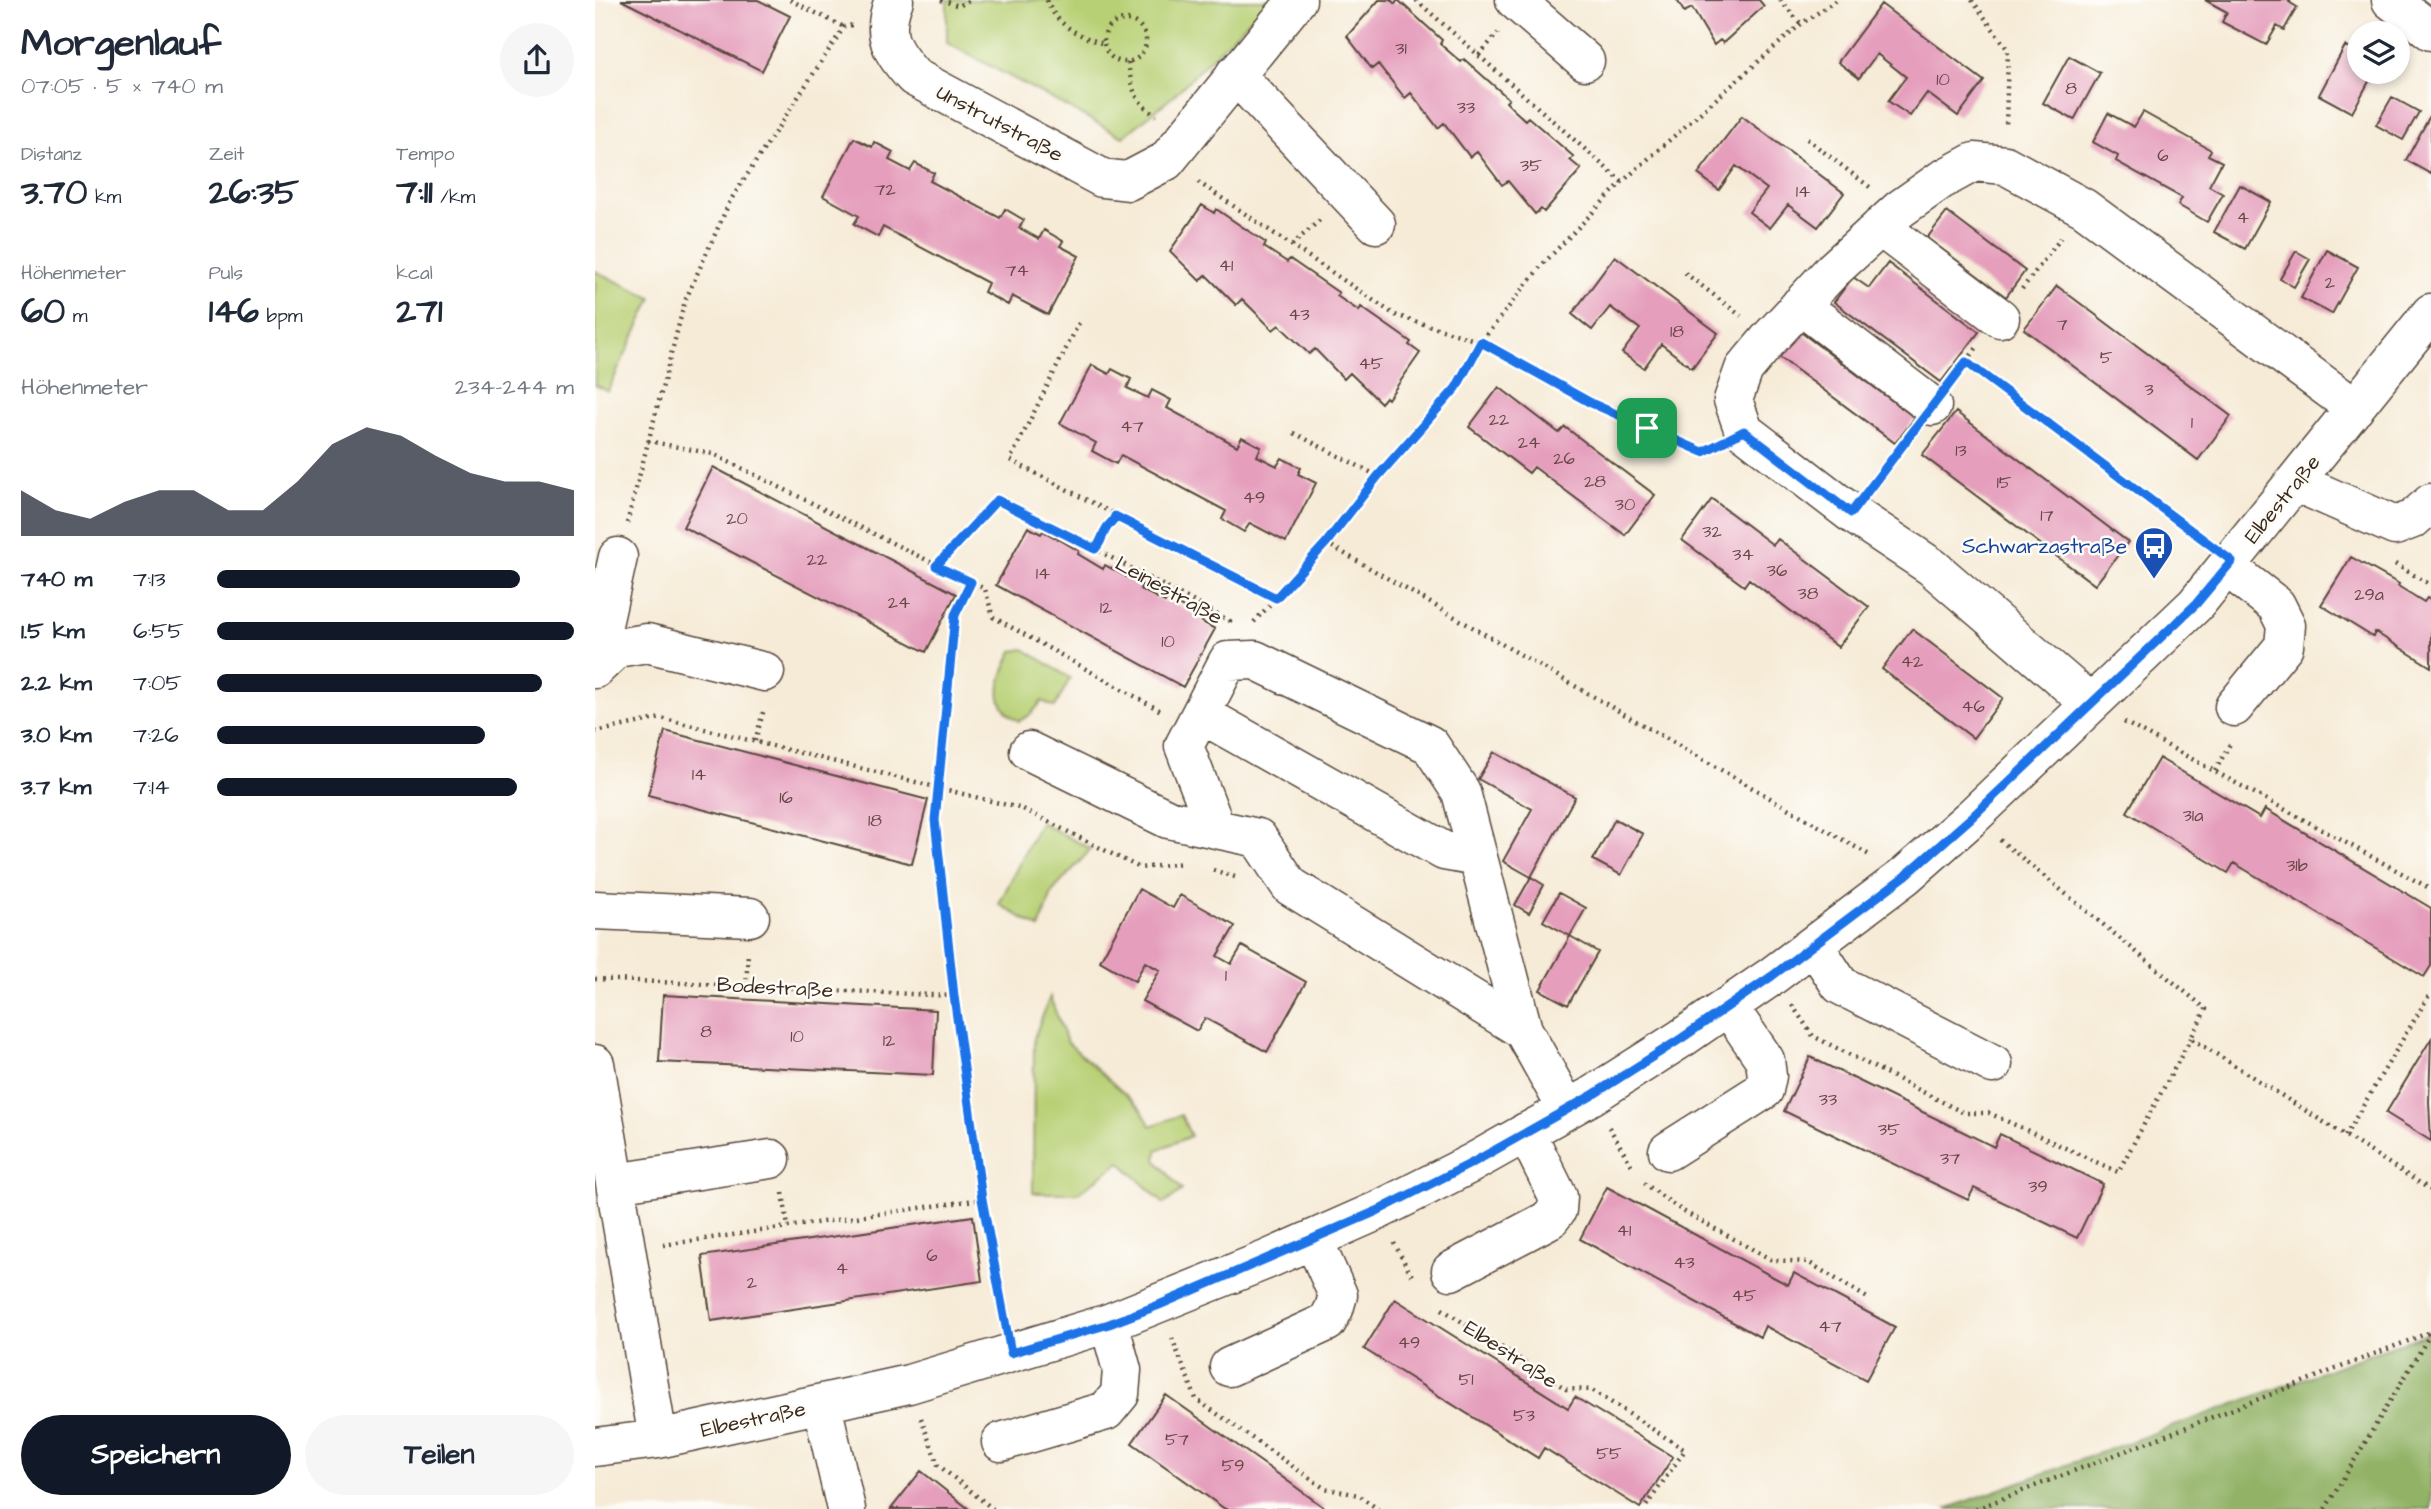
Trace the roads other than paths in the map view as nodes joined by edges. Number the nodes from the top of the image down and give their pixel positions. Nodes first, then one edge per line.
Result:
1 (1297, 0) edge
2 (1515, 0) edge
3 (2391, 0) edge
4 (890, 10) edge
5 (2431, 31) edge
6 (1585, 61) dead end
7 (1235, 74) junction
8 (1890, 218) junction
9 (1376, 224) dead end
10 (1800, 305) junction
11 (2431, 313) edge
12 (2000, 318) road end
13 (1932, 406) road end
14 (2355, 408) junction
15 (2295, 482) junction
16 (2431, 503) edge
17 (618, 557) road end
18 (2230, 564) junction
19 (595, 660) edge
20 (595, 669) edge
21 (765, 673) dead end
22 (2090, 703) junction
23 (2234, 707) dead end
24 (1183, 714) junction
25 (1029, 751) dead end
26 (1199, 825) junction
27 (1478, 857) junction
28 (595, 910) edge
29 (750, 917) dead end
30 (1814, 944) junction
31 (1728, 1006) junction
32 (1523, 1030) junction
33 (595, 1063) edge
34 (1993, 1064) dead end
35 (1579, 1102) junction
36 (1526, 1132) junction
37 (1668, 1151) dead end
38 (771, 1159) dead end
39 (615, 1183) junction
40 (1313, 1240) junction
41 (1434, 1287) road end
42 (1109, 1324) junction
43 (1229, 1367) dead end
44 (822, 1405) junction
45 (658, 1439) junction
46 (1001, 1442) dead end
47 (595, 1447) edge
48 (846, 1509) edge

1 - 7 street, Unstrutstraße
2 - 6 street
3 - 5 street
4 - 7 street, Unstrutstraße
7 - 9 street
8 - 10 street
8 - 12 street
8 - 14 street
10 - 13 street
10 - 22 street
11 - 14 street, Elbestraße
14 - 15 street, Elbestraße
15 - 16 street
15 - 18 street, Elbestraße
17 - 19 street
18 - 22 street, Elbestraße
18 - 23 street
20 - 21 street
22 - 30 street, Elbestraße
24 - 26 street
24 - 27 street
24 - 27 street
25 - 26 street
26 - 32 street
27 - 32 street
28 - 29 street
30 - 31 street, Elbestraße
30 - 34 street
31 - 35 street, Elbestraße
31 - 37 street
32 - 35 street
33 - 39 street
35 - 36 street, Elbestraße
36 - 40 street, Elbestraße
36 - 41 street
38 - 39 street
39 - 45 street
40 - 42 street, Elbestraße
40 - 43 street
42 - 44 street, Elbestraße
42 - 46 street
44 - 45 street, Elbestraße
44 - 48 street
45 - 47 street, Elbestraße

